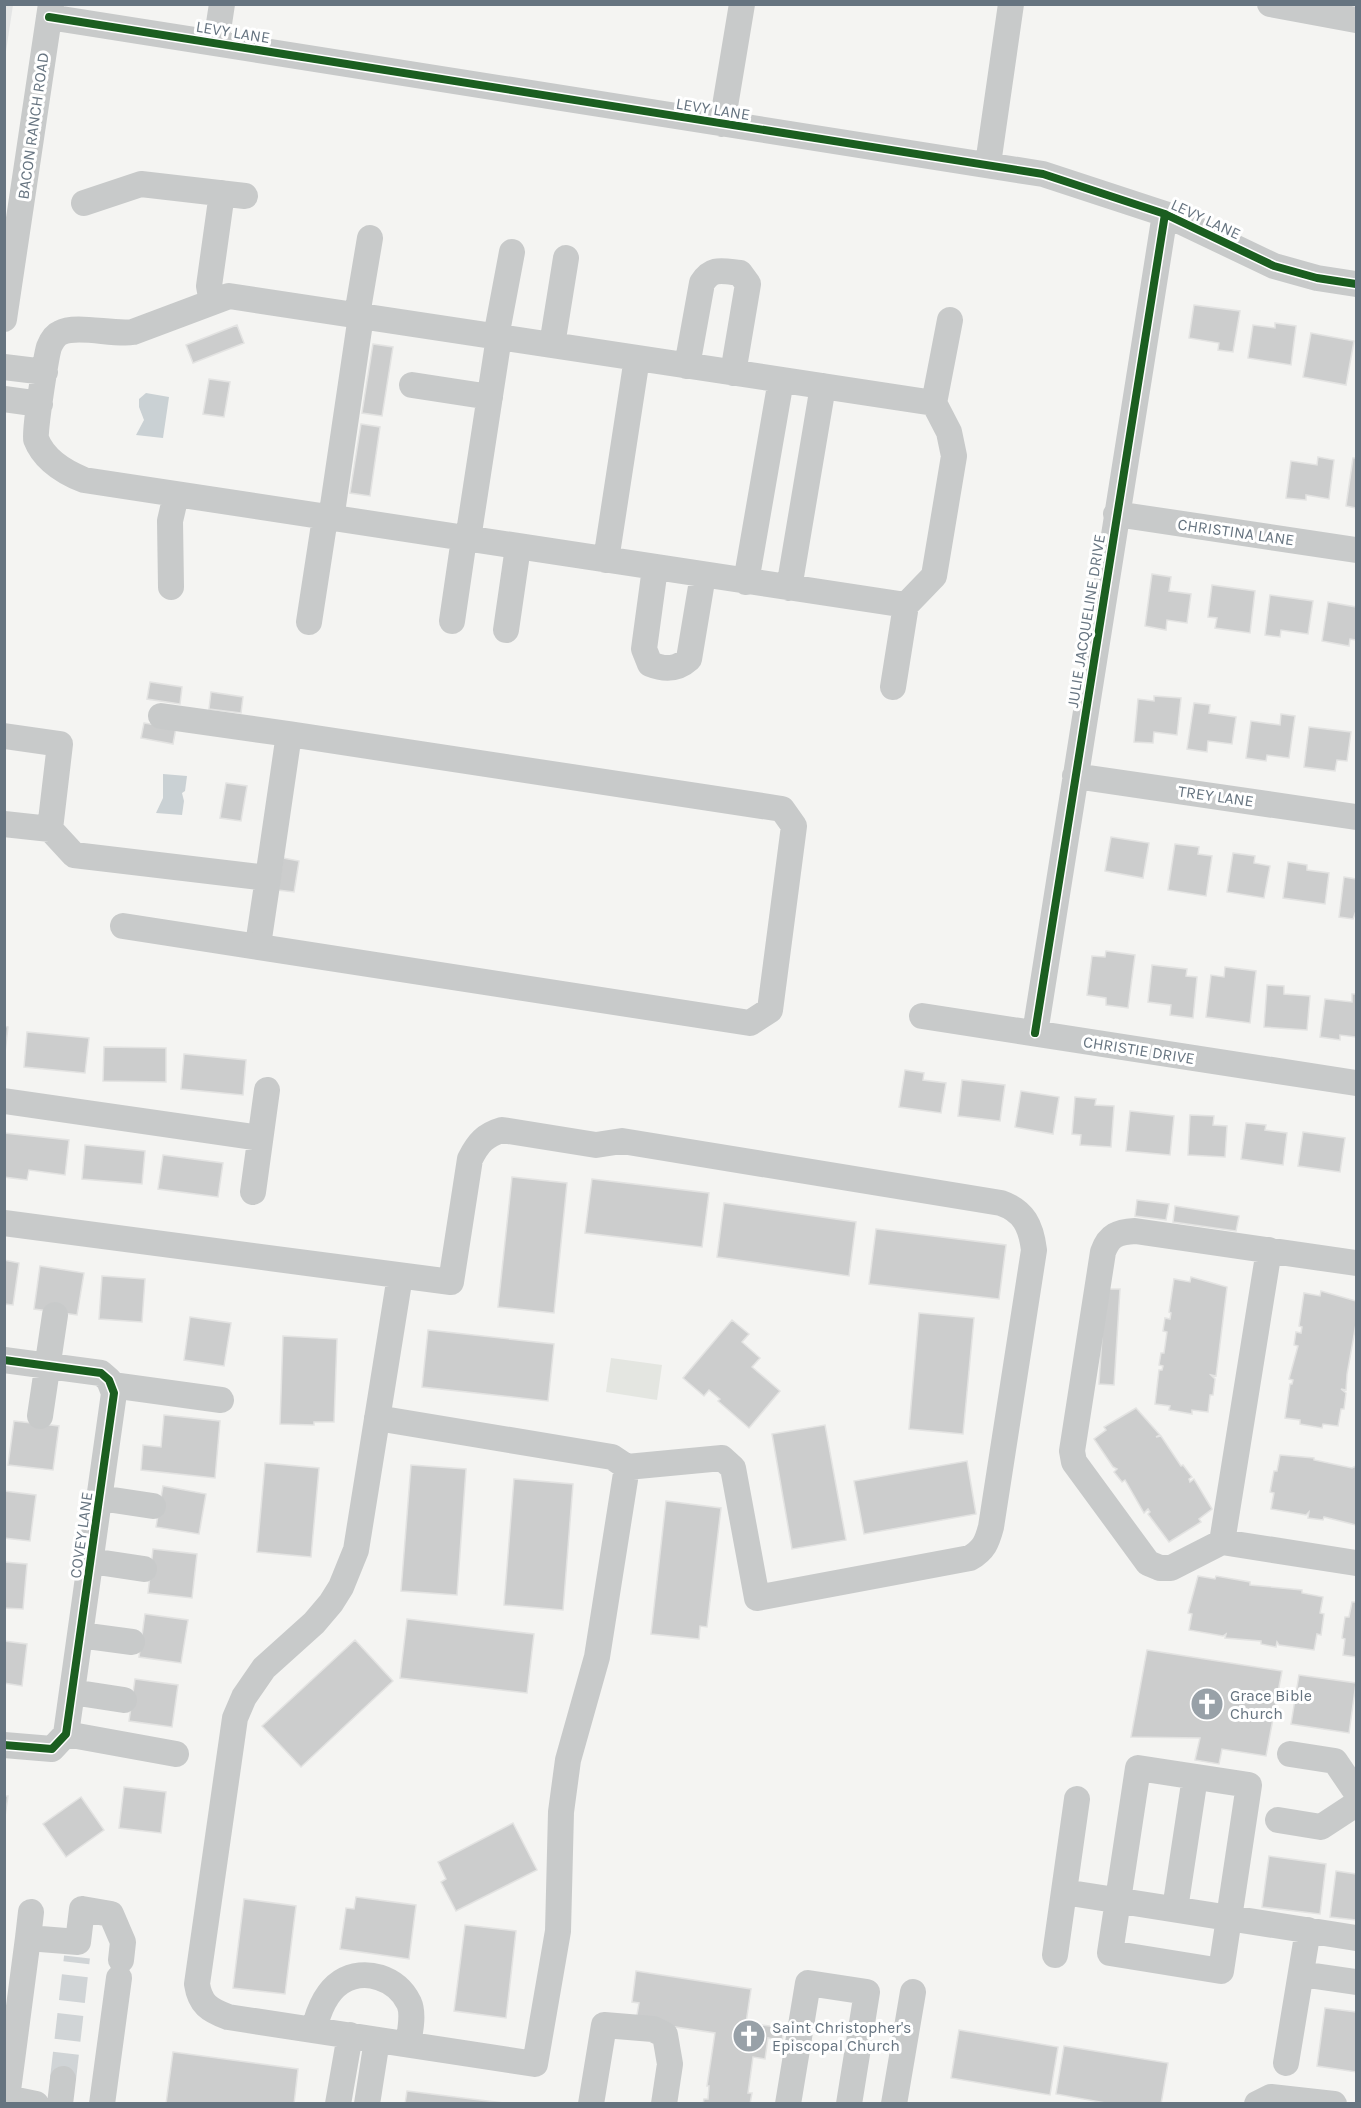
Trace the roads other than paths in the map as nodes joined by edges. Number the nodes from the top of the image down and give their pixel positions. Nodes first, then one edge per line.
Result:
1 (222, 4) edge
2 (742, 4) edge
3 (1011, 4) edge
4 (1270, 4) edge
5 (50, 11) edge
6 (1356, 20) edge
7 (216, 43) junction
8 (722, 124) junction
9 (988, 164) junction
10 (84, 203) dead end
11 (1165, 214) junction
12 (370, 238) dead end
13 (512, 252) dead end
14 (566, 258) dead end
15 (1356, 284) edge
16 (212, 302) junction
17 (359, 316) junction
18 (4, 319) edge
19 (950, 320) dead end
20 (498, 337) junction
21 (552, 345) junction
22 (637, 358) junction
23 (687, 366) junction
24 (4, 367) edge
25 (45, 372) junction
26 (734, 373) junction
27 (781, 380) junction
28 (412, 385) dead end
29 (823, 386) junction
30 (490, 397) junction
31 (4, 399) edge
32 (934, 403) junction
33 (40, 404) junction
34 (176, 495) junction
35 (1116, 514) junction
36 (328, 518) junction
37 (466, 539) junction
38 (518, 547) junction
39 (1356, 550) edge
40 (606, 560) junction
41 (655, 568) junction
42 (703, 575) junction
43 (746, 582) junction
44 (171, 587) dead end
45 (789, 588) junction
46 (906, 605) junction
47 (452, 621) dead end
48 (309, 622) dead end
49 (506, 630) dead end
50 (893, 687) dead end
51 (161, 716) dead end
52 (289, 734) junction
53 (4, 736) edge
54 (1075, 776) junction
55 (1356, 817) edge
56 (4, 824) edge
57 (50, 829) junction
58 (268, 878) junction
59 (123, 926) dead end
60 (258, 945) junction
61 (922, 1016) dead end
62 (1035, 1033) junction
63 (1356, 1083) edge
64 (267, 1090) dead end
65 (4, 1101) edge
66 (260, 1138) junction
67 (253, 1192) dead end
68 (4, 1223) edge
69 (1269, 1251) junction
70 (1356, 1263) edge
71 (400, 1276) junction
72 (55, 1315) dead end
73 (4, 1360) edge
74 (47, 1365) junction
75 (112, 1385) junction
76 (221, 1400) dead end
77 (40, 1416) dead end
78 (376, 1418) junction
79 (627, 1467) junction
80 (100, 1498) junction
81 (153, 1506) dead end
82 (1222, 1542) junction
83 (91, 1561) junction
84 (1356, 1563) edge
85 (144, 1569) dead end
86 (80, 1635) junction
87 (132, 1642) dead end
88 (72, 1692) junction
89 (124, 1700) dead end
90 (66, 1734) junction
91 (4, 1745) edge
92 (176, 1754) dead end
93 (1290, 1754) dead end
94 (1195, 1777) junction
95 (1356, 1792) edge
96 (1077, 1799) dead end
97 (1356, 1804) edge
98 (1278, 1820) dead end
99 (1064, 1892) junction
100 (1118, 1900) junction
101 (1175, 1909) junction
102 (31, 1912) dead end
103 (1230, 1918) junction
104 (1308, 1930) junction
105 (28, 1938) junction
106 (1356, 1938) edge
107 (1055, 1955) dead end
108 (1301, 1974) junction
109 (1356, 1982) edge
110 (913, 1992) dead end
111 (314, 2030) junction
112 (350, 2035) junction
113 (377, 2040) junction
114 (408, 2044) junction
115 (1286, 2063) dead end
116 (6, 2098) edge
117 (36, 2103) edge
118 (102, 2103) edge
119 (338, 2103) edge
120 (367, 2103) edge
121 (591, 2103) edge
122 (664, 2103) edge
123 (788, 2103) edge
124 (849, 2103) edge
125 (894, 2103) edge
126 (1257, 2103) edge
127 (1321, 2103) edge

1 - 7 street
2 - 8 street
3 - 9 street
4 - 6 street
5 - 7 street, LEVY LANE
5 - 18 street, BACON RANCH ROAD
7 - 8 street, LEVY LANE
8 - 9 street, LEVY LANE
9 - 11 street, LEVY LANE
10 - 16 street
11 - 15 street, LEVY LANE
11 - 35 street, JULIE JACQUELINE DRIVE
12 - 17 street
13 - 20 street
14 - 21 street
16 - 17 street
16 - 25 street
17 - 20 street
17 - 36 street
19 - 32 street
20 - 21 street
20 - 30 street
21 - 22 street
22 - 23 street
22 - 40 street
23 - 26 street
23 - 26 street
24 - 25 street
25 - 33 street
26 - 27 street
27 - 29 street
27 - 43 street
28 - 30 street
29 - 32 street
29 - 45 street
30 - 37 street
31 - 33 street
32 - 46 street
33 - 34 street
34 - 36 street
34 - 44 street
35 - 39 street, CHRISTINA LANE
35 - 54 street, JULIE JACQUELINE DRIVE
36 - 37 street
36 - 48 street
37 - 38 street
37 - 47 street
38 - 40 street
38 - 49 street
40 - 41 street
41 - 42 street
41 - 42 street
42 - 43 street
43 - 45 street
45 - 46 street
46 - 50 street
51 - 52 street
52 - 58 street
52 - 60 street
53 - 57 street
54 - 55 street, TREY LANE
54 - 62 street, JULIE JACQUELINE DRIVE
56 - 57 street
57 - 58 street
58 - 60 street
59 - 60 street
61 - 62 street, CHRISTIE DRIVE
62 - 63 street, CHRISTIE DRIVE
64 - 66 street
65 - 66 street
66 - 67 street
68 - 71 street
69 - 70 street
69 - 82 street
69 - 82 street
71 - 78 street
71 - 79 street
72 - 74 street
73 - 74 street
74 - 75 street
74 - 77 street
75 - 76 street
75 - 80 street, COVEY LANE
78 - 79 street
78 - 111 street
79 - 114 street
80 - 81 street
80 - 83 street, COVEY LANE
82 - 84 street
83 - 85 street
83 - 86 street, COVEY LANE
86 - 87 street
86 - 88 street, COVEY LANE
88 - 89 street
88 - 90 street, COVEY LANE
90 - 91 street
90 - 92 street
93 - 95 street
94 - 100 street
94 - 101 street
94 - 103 street
96 - 99 street
97 - 98 street
99 - 100 street
99 - 107 street
100 - 101 street
100 - 103 street
101 - 103 street
102 - 105 street
103 - 104 street
104 - 106 street
104 - 108 street
105 - 116 street
105 - 118 street
108 - 109 street
108 - 115 street
110 - 125 street
111 - 112 street
111 - 114 street
112 - 113 street
112 - 119 street
113 - 114 street
113 - 120 street
116 - 117 street
121 - 122 street
123 - 124 street
126 - 127 street

